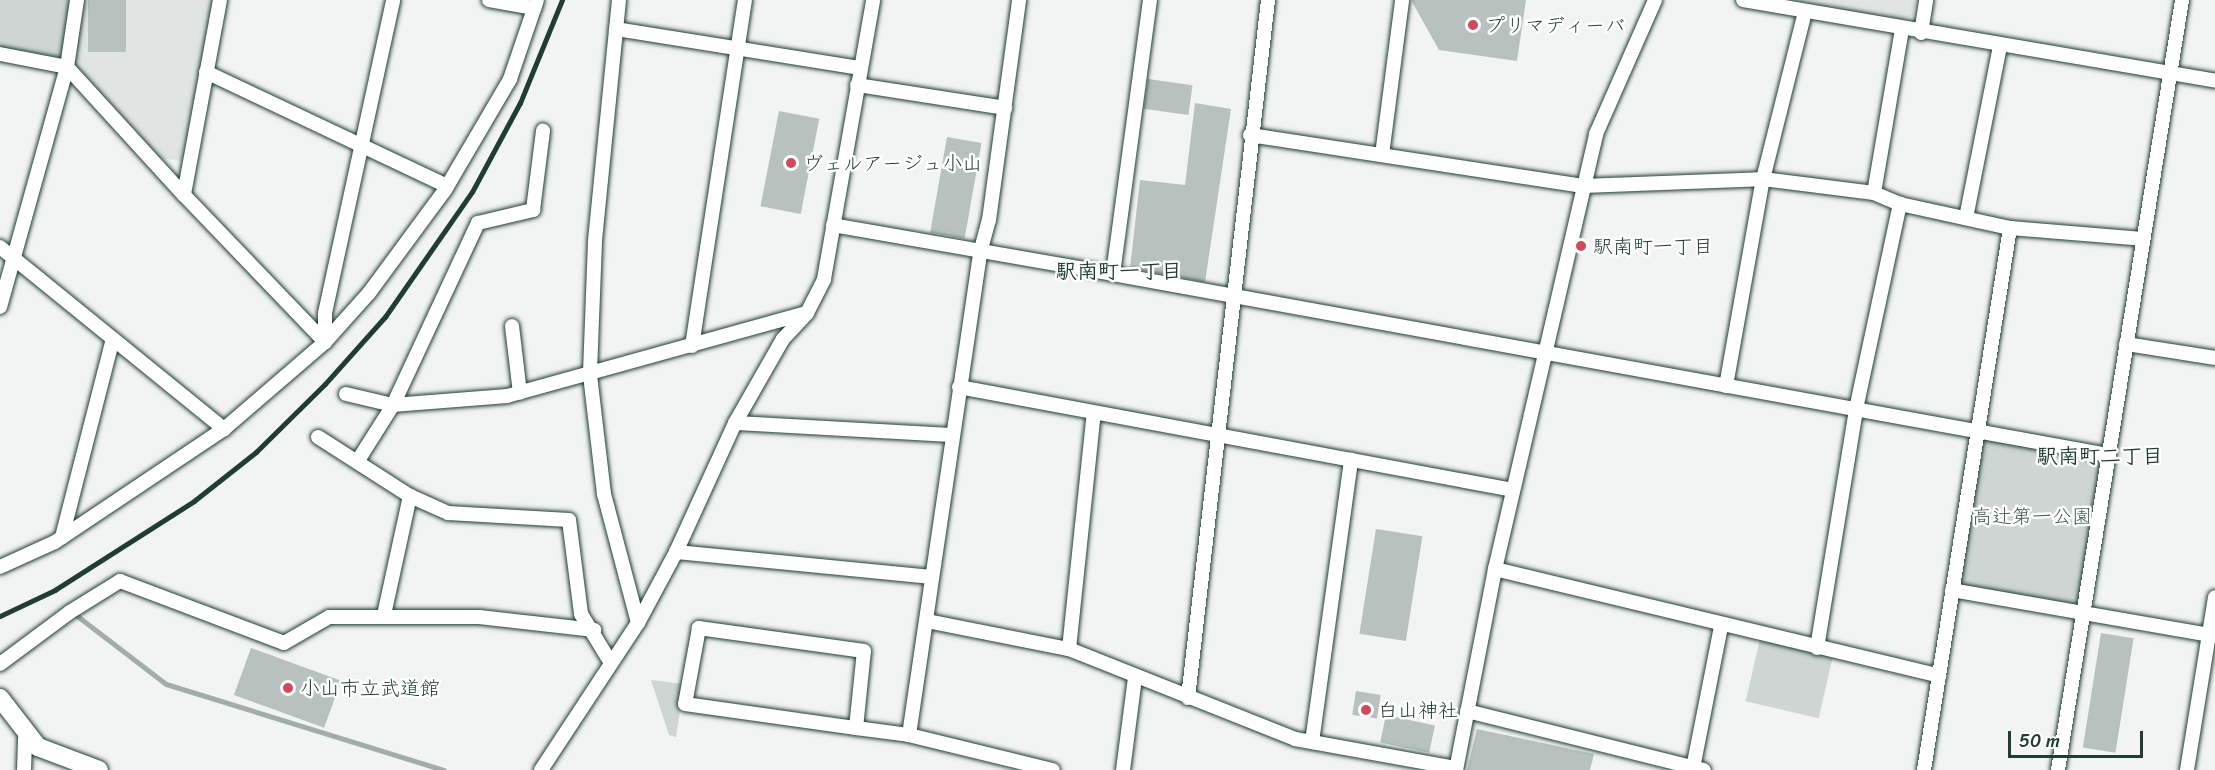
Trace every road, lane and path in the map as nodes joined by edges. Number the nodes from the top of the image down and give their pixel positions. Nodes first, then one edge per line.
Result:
1 (76, 0) edge
2 (220, 0) edge
3 (393, 0) edge
4 (491, 0) edge
5 (620, 0) edge
6 (745, 0) edge
7 (873, 0) edge
8 (1019, 0) edge
9 (1150, 0) edge
10 (1268, 0) edge
11 (1402, 0) edge
12 (1654, 0) edge
13 (1743, 0) edge
14 (1926, 0) edge
15 (2182, 0) edge
16 (536, 4) edge
17 (1805, 12) junction
18 (616, 29) junction
19 (1902, 30) junction
20 (1921, 33) junction
21 (2000, 46) junction
22 (738, 47) junction
23 (0, 54) edge
24 (67, 68) junction
25 (860, 68) junction
26 (206, 72) junction
27 (2170, 74) junction
28 (2215, 81) edge
29 (857, 85) junction
30 (1005, 108) junction
31 (543, 131) dead end
32 (1250, 135) junction
33 (360, 144) junction
34 (1382, 155) junction
35 (1763, 179) junction
36 (447, 186) junction
37 (1583, 186) junction
38 (1874, 193) junction
39 (184, 195) junction
40 (1900, 204) junction
41 (1966, 218) junction
42 (833, 225) junction
43 (2010, 228) junction
44 (2143, 239) junction
45 (0, 247) edge
46 (980, 253) junction
47 (13, 257) junction
48 (1113, 274) junction
49 (1236, 297) junction
50 (0, 307) edge
51 (807, 313) junction
52 (512, 326) dead end
53 (113, 339) junction
54 (325, 342) junction
55 (2126, 344) junction
56 (692, 346) junction
57 (1547, 353) junction
58 (2215, 358) edge
59 (590, 375) junction
60 (1726, 386) junction
61 (959, 387) junction
62 (520, 393) junction
63 (346, 394) dead end
64 (393, 405) junction
65 (1856, 409) junction
66 (1094, 412) junction
67 (735, 423) junction
68 (224, 429) junction
69 (1979, 434) junction
70 (952, 435) junction
71 (1219, 436) junction
72 (318, 437) dead end
73 (2108, 455) junction
74 (1351, 460) junction
75 (357, 462) junction
76 (1513, 490) junction
77 (410, 496) junction
78 (62, 537) junction
79 (676, 552) junction
80 (0, 567) edge
81 (1495, 569) junction
82 (930, 577) junction
83 (1952, 590) junction
84 (2215, 597) edge
85 (2084, 614) junction
86 (384, 615) junction
87 (927, 621) junction
88 (638, 623) junction
89 (1721, 626) junction
90 (594, 630) junction
91 (2212, 635) edge
92 (1818, 648) junction
93 (1069, 650) junction
94 (611, 663) junction
95 (0, 664) edge
96 (1939, 676) junction
97 (1135, 677) junction
98 (0, 698) edge
99 (1188, 698) junction
100 (1467, 711) junction
101 (856, 728) junction
102 (24, 733) junction
103 (909, 735) junction
104 (1312, 742) junction
105 (1456, 769) edge
106 (1699, 769) edge
107 (24, 770) edge
108 (99, 770) edge
109 (541, 770) edge
110 (1053, 770) edge
111 (1123, 770) edge
112 (1924, 770) edge
113 (2058, 770) edge
114 (2187, 770) edge

1 - 24 street
2 - 26 street
3 - 33 street
4 - 16 street
5 - 18 street
6 - 22 street
7 - 25 street
8 - 30 street
9 - 48 street
10 - 32 street
11 - 34 street
12 - 37 street
13 - 17 street
14 - 20 street
15 - 27 street
16 - 36 street
17 - 19 street
17 - 35 street
18 - 22 street
18 - 59 street
19 - 20 street
19 - 38 street
20 - 21 street
21 - 27 street
21 - 41 street
22 - 25 street
22 - 56 street
23 - 24 street
24 - 39 street
24 - 47 street
25 - 29 street
26 - 33 street
26 - 39 street
27 - 28 street
27 - 44 street
29 - 30 street
29 - 42 street
30 - 46 street
31 - 64 street
32 - 34 street
32 - 49 street
33 - 36 street
33 - 54 street
34 - 37 street
35 - 37 street
35 - 38 street
35 - 60 street
36 - 54 street
37 - 57 street
38 - 40 street
39 - 54 street
40 - 41 street
40 - 65 street
41 - 43 street
42 - 46 street
42 - 51 street
43 - 44 street
43 - 69 street
44 - 55 street
45 - 47 street
46 - 48 street
46 - 61 street
47 - 50 street
47 - 53 street
48 - 49 street
49 - 57 street
49 - 71 street
51 - 56 street
51 - 67 street
52 - 62 street
53 - 68 street
53 - 78 street
54 - 68 street
55 - 58 street
55 - 73 street
56 - 59 street
57 - 60 street
57 - 76 street
59 - 62 street
59 - 88 street
60 - 65 street
61 - 66 street
61 - 70 street
62 - 64 street
63 - 64 street
64 - 75 street
65 - 69 street
65 - 92 street
66 - 71 street
66 - 93 street
67 - 70 street
67 - 79 street
68 - 78 street
69 - 73 street
69 - 83 street
70 - 82 street
71 - 74 street
71 - 99 street
72 - 75 street
73 - 85 street
74 - 76 street
74 - 104 street
75 - 77 street
76 - 81 street
77 - 86 street
77 - 90 street
78 - 80 street
79 - 82 street
79 - 88 street
81 - 89 street
81 - 100 street
82 - 87 street
83 - 85 street
83 - 96 street
84 - 91 street
85 - 91 street
85 - 113 street
86 - 90 street
86 - 95 street
87 - 93 street
87 - 103 street
88 - 94 street
89 - 92 street
89 - 106 street
90 - 94 street
91 - 114 street
92 - 96 street
93 - 97 street
94 - 109 street
96 - 112 street
97 - 99 street
97 - 111 street
98 - 102 street
99 - 104 street
100 - 105 street
100 - 106 street
101 - 101 street
101 - 103 street
102 - 107 street
102 - 108 street
103 - 110 street
104 - 105 street

